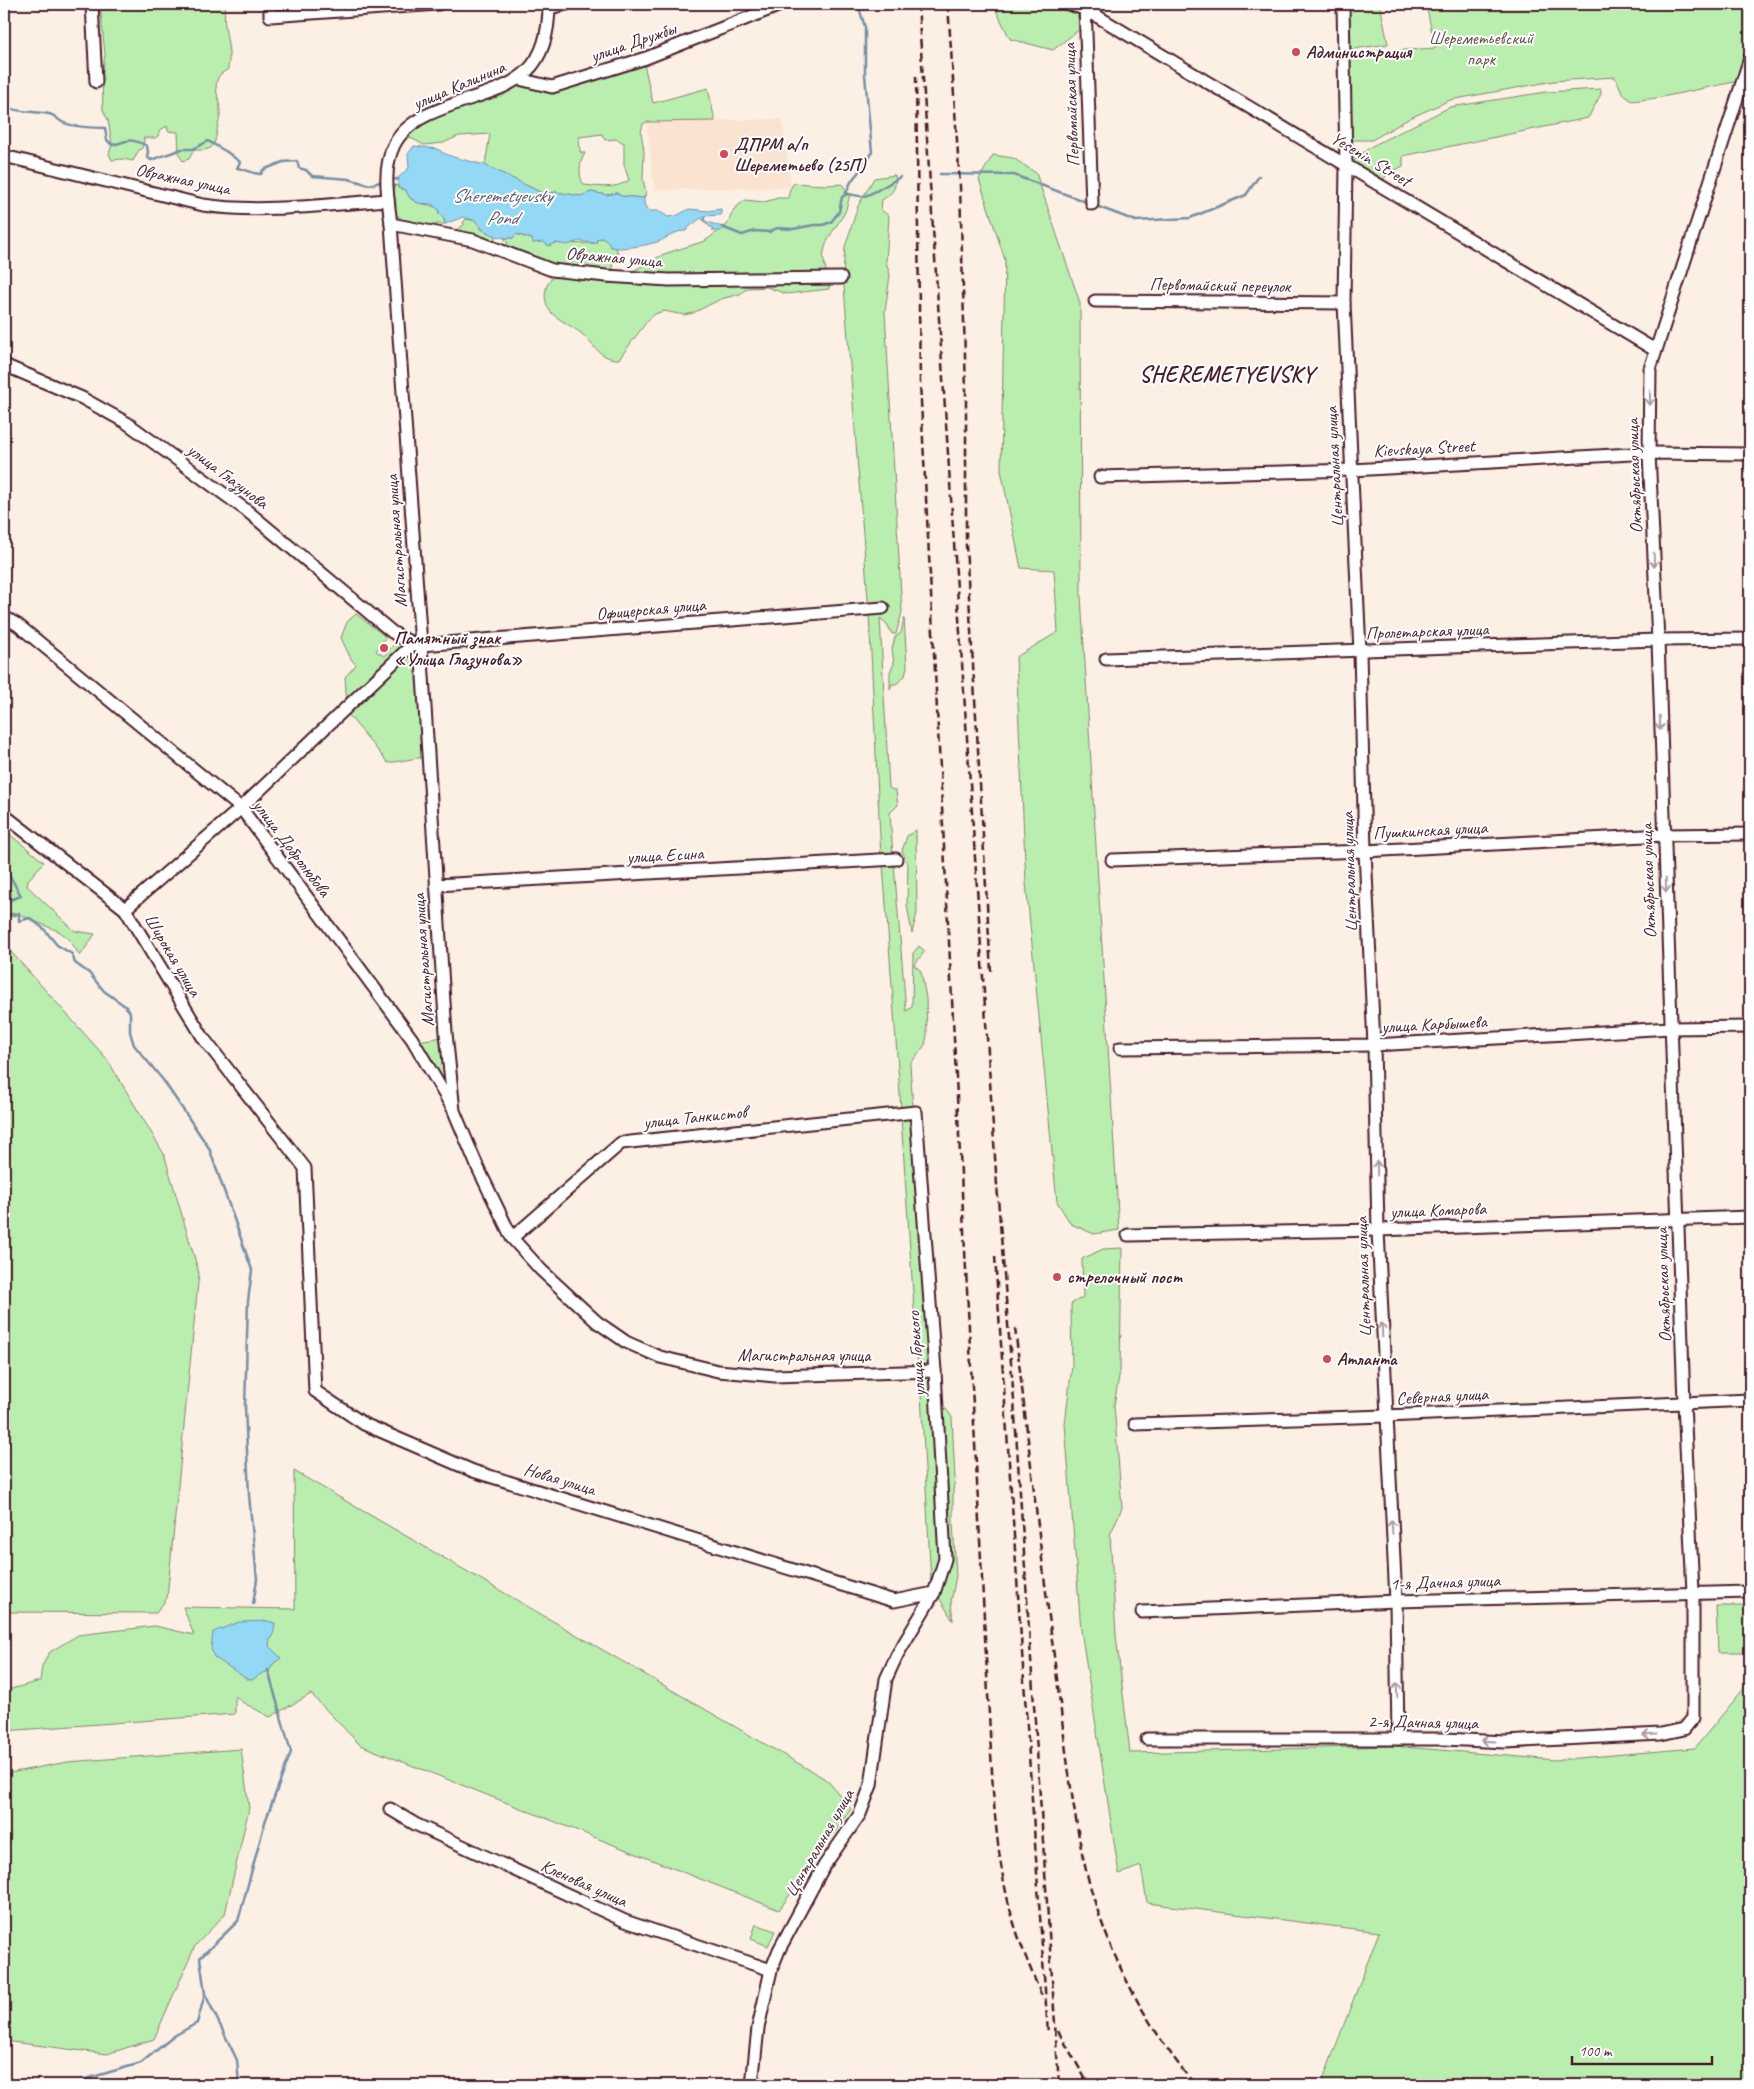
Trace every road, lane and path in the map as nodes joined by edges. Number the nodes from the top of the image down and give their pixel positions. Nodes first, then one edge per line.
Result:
1 (92, 4) edge
2 (438, 4) edge
3 (567, 4) edge
4 (784, 4) edge
5 (1068, 4) edge
6 (1343, 4) edge
7 (549, 6) edge
8 (1085, 6) edge
9 (270, 10) edge
10 (1750, 58) edge
11 (519, 79) junction
12 (96, 82) dead end
13 (4, 156) edge
14 (1346, 165) junction
15 (388, 200) junction
16 (1092, 204) dead end
17 (391, 224) junction
18 (842, 278) dead end
19 (1095, 301) dead end
20 (1344, 303) junction
21 (1655, 350) junction
22 (4, 364) edge
23 (1649, 454) junction
24 (1750, 454) edge
25 (1352, 470) junction
26 (1100, 477) dead end
27 (883, 608) dead end
28 (4, 616) edge
29 (1750, 639) edge
30 (1658, 640) junction
31 (417, 644) junction
32 (1360, 652) junction
33 (1106, 660) dead end
34 (242, 808) junction
35 (4, 815) edge
36 (1750, 834) edge
37 (1664, 836) junction
38 (1364, 851) junction
39 (896, 860) dead end
40 (1112, 860) dead end
41 (436, 885) junction
42 (125, 909) junction
43 (1750, 1026) edge
44 (1671, 1028) junction
45 (1374, 1045) junction
46 (1120, 1048) dead end
47 (454, 1111) junction
48 (916, 1112) joint
49 (1750, 1217) edge
50 (1678, 1219) junction
51 (1378, 1230) junction
52 (1128, 1235) dead end
53 (512, 1238) junction
54 (309, 1260) joint
55 (935, 1371) junction
56 (1750, 1400) edge
57 (1684, 1402) junction
58 (1386, 1416) junction
59 (1134, 1424) dead end
60 (1693, 1592) junction
61 (1750, 1592) edge
62 (934, 1593) junction
63 (1396, 1601) junction
64 (1142, 1612) dead end
65 (1693, 1718) joint
66 (1398, 1738) junction
67 (1147, 1739) dead end
68 (390, 1809) dead end
69 (771, 1970) junction
70 (752, 2085) edge

1 - 12 street
2 - 9 street
3 - 7 street
4 - 11 street, улица Дружбы
5 - 8 street, Yesenin Street
6 - 14 street, Центральная улица
7 - 11 street, улица Калинина
8 - 14 street, Yesenin Street
8 - 16 street, Первомайская улица
10 - 21 street, Октябрьская улица
11 - 15 street, улица Калинина
13 - 15 street, Овражная улица
14 - 20 street, Центральная улица
14 - 21 street, Yesenin Street
15 - 17 street, Магистральная улица
17 - 18 street, Овражная улица
17 - 31 street, Магистральная улица
19 - 20 street, Первомайский переулок
20 - 25 street, Центральная улица
21 -> 23 street, Октябрьская улица
22 - 31 street, улица Глазунова
23 - 24 street, Kievskaya Street
23 - 25 street, Kievskaya Street
23 -> 30 street, Октябрьская улица
25 - 26 street, Kievskaya Street
25 - 32 street, Центральная улица
27 - 31 street, Офицерская улица
28 - 34 street, улица Добролюбова
29 - 30 street, Пролетарская улица
30 - 32 street, Пролетарская улица
30 -> 37 street, Октябрьская улица
31 - 34 street, Широкая улица
31 - 41 street, Магистральная улица
32 - 33 street, Пролетарская улица
32 - 38 street, Центральная улица
34 - 42 street, Широкая улица
34 - 47 street, улица Добролюбова
35 - 42 street
36 - 37 street, Пушкинская улица
37 - 38 street, Пушкинская улица
37 -> 44 street, Октябрьская улица
38 - 40 street, Пушкинская улица
38 - 45 street, Центральная улица
39 - 41 street, улица Есина
41 - 47 street, Магистральная улица
42 - 54 street, Широкая улица
43 - 44 street, улица Карбышева
44 - 45 street, улица Карбышева
44 - 50 street, Октябрьская улица
45 - 46 street, улица Карбышева
51 -> 45 street, Центральная улица
47 - 53 street, Магистральная улица
48 - 53 street, улица Танкистов
48 - 55 street, улица Горького
49 - 50 street, улица Комарова
50 - 51 street, улица Комарова
50 - 57 street, Октябрьская улица
51 - 52 street, улица Комарова
58 -> 51 street, Центральная улица
53 - 55 street, Магистральная улица
54 - 62 street, Новая улица
55 - 62 street, улица Горького
56 - 57 street, Северная улица
57 - 58 street, Северная улица
57 - 60 street, Октябрьская улица
58 - 59 street, Северная улица
63 -> 58 street, Центральная улица
60 - 61 street, 1-я Дачная улица
60 - 63 street, 1-я Дачная улица
60 - 65 street, Октябрьская улица
62 - 69 street, Центральная улица
63 - 64 street, 1-я Дачная улица
66 -> 63 street, Центральная улица
65 -> 66 street, 2-я Дачная улица
66 - 67 street, 2-я Дачная улица
68 - 69 street, Кленовая улица
69 - 70 street, Центральная улица

